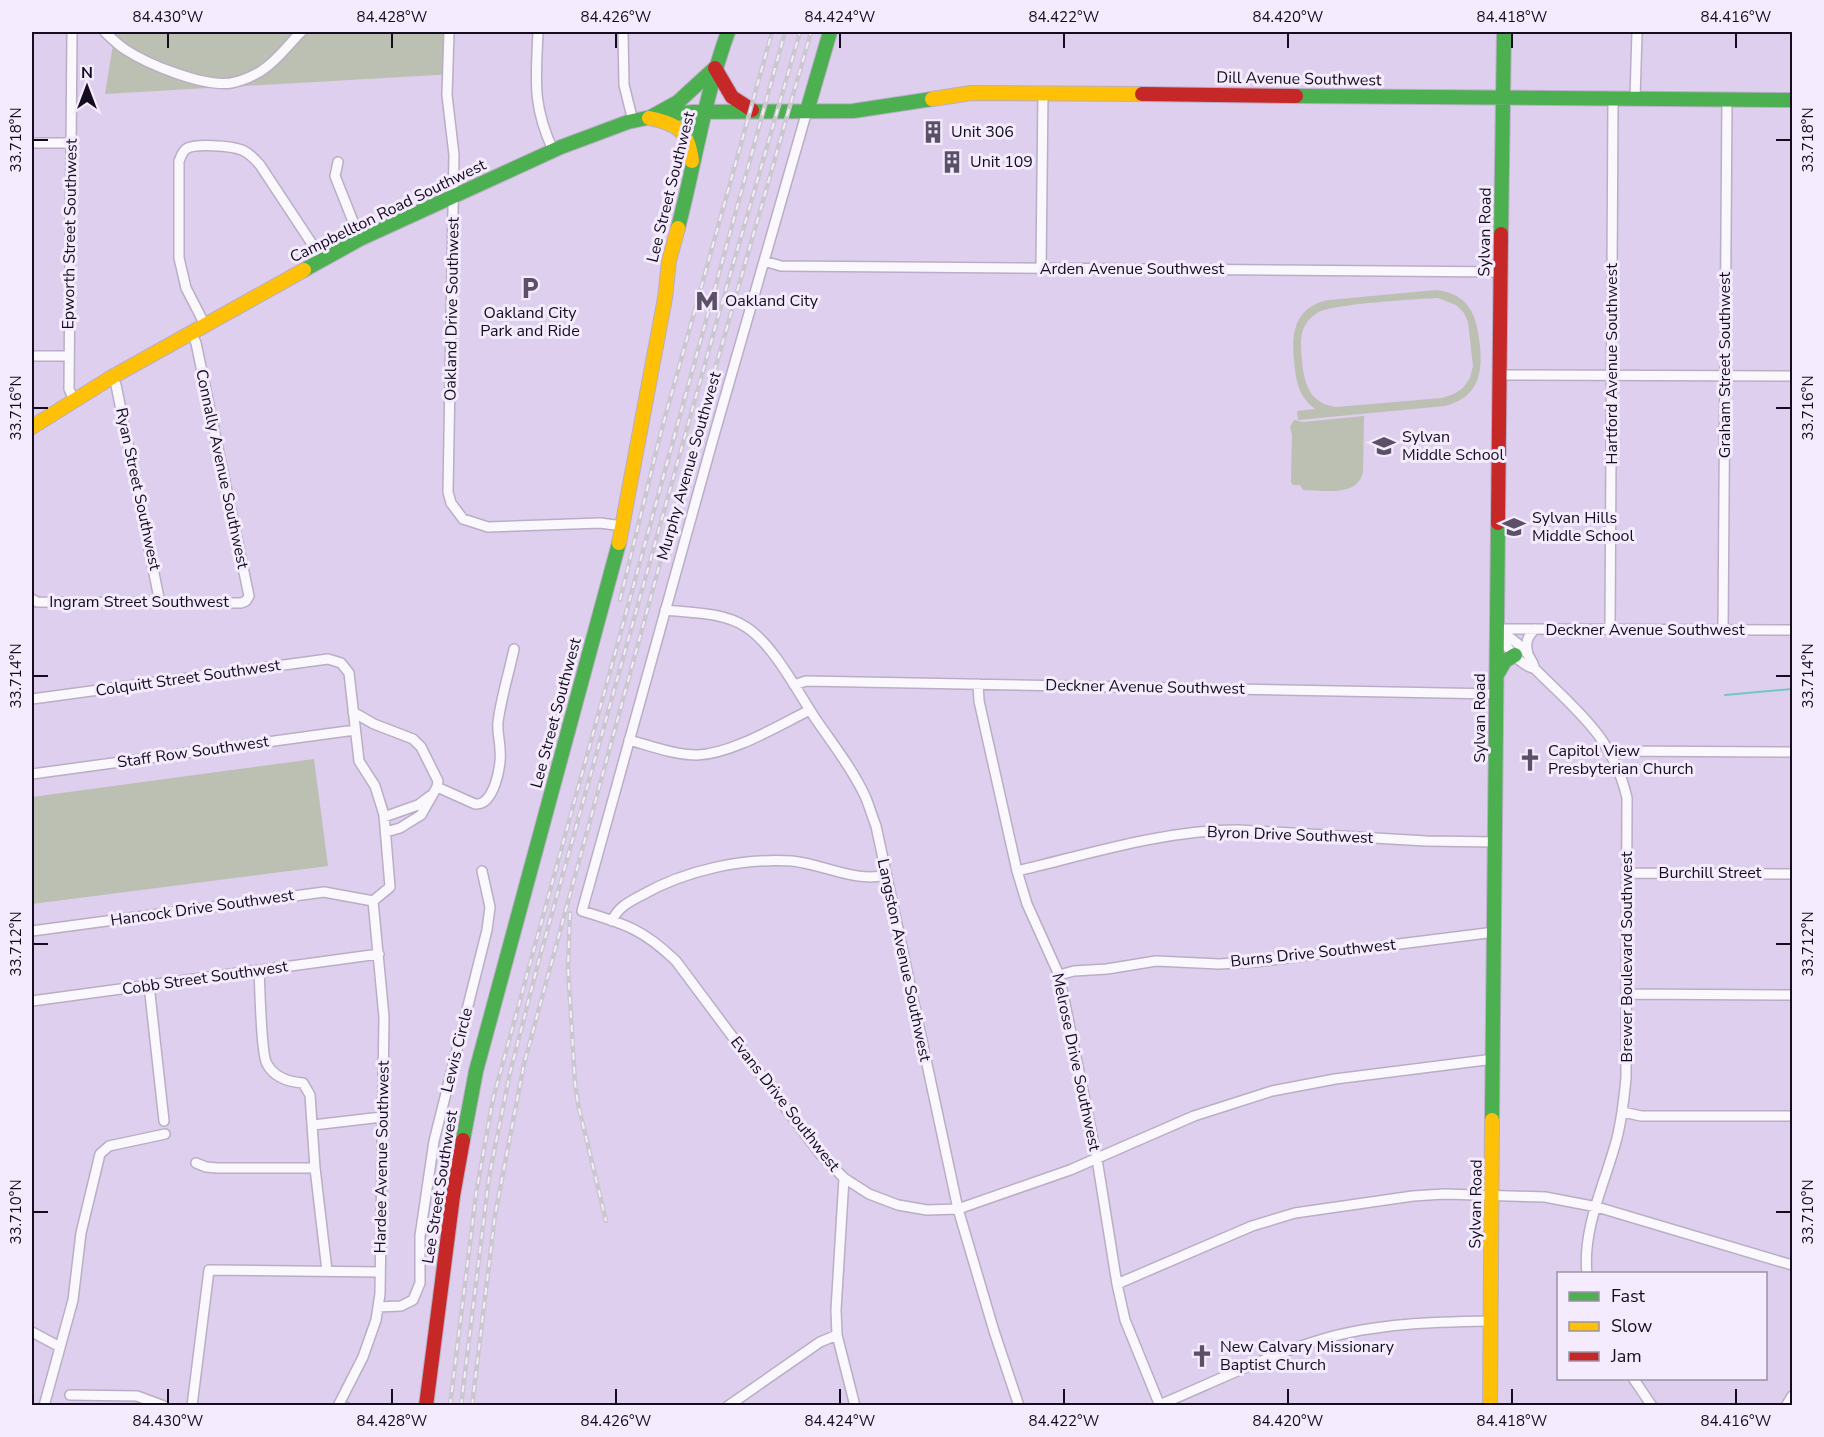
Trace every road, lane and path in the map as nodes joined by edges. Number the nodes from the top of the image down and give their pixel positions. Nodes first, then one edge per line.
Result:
1 (72, 32) edge
2 (105, 32) edge
3 (301, 32) edge
4 (449, 32) edge
5 (538, 32) edge
6 (623, 32) edge
7 (728, 32) edge
8 (830, 32) edge
9 (1504, 32) edge
10 (1637, 32) edge
11 (715, 68) junction
12 (1043, 93) junction
13 (1504, 98) junction
14 (1613, 99) junction
15 (1635, 99) junction
16 (1727, 99) junction
17 (1792, 100) edge
18 (752, 110) junction
19 (807, 111) junction
20 (706, 112) junction
21 (649, 118) junction
22 (633, 121) junction
23 (32, 143) edge
24 (71, 143) junction
25 (553, 150) junction
26 (338, 162) dead end
27 (693, 171) junction
28 (454, 195) junction
29 (360, 239) junction
30 (322, 259) junction
31 (764, 261) junction
32 (1041, 268) junction
33 (1500, 272) junction
34 (205, 325) junction
35 (191, 332) junction
36 (32, 356) edge
37 (69, 356) junction
38 (1499, 375) junction
39 (1611, 375) junction
40 (1725, 376) junction
41 (1792, 376) edge
42 (112, 377) junction
43 (74, 400) junction
44 (32, 427) edge
45 (623, 526) junction
46 (34, 600) edge
47 (160, 603) junction
48 (241, 603) joint
49 (665, 610) junction
50 (1497, 629) junction
51 (1535, 629) junction
52 (1611, 629) junction
53 (1723, 630) junction
54 (1792, 630) edge
55 (514, 648) dead end
56 (1521, 655) junction
57 (1497, 675) junction
58 (978, 684) junction
59 (794, 685) junction
60 (1497, 694) junction
61 (32, 699) edge
62 (810, 710) junction
63 (353, 712) junction
64 (355, 730) junction
65 (629, 740) junction
66 (1611, 751) junction
67 (1792, 752) edge
68 (32, 774) edge
69 (437, 787) junction
70 (384, 817) junction
71 (386, 832) junction
72 (1496, 842) junction
73 (482, 871) dead end
74 (1017, 871) junction
75 (1628, 873) junction
76 (1792, 874) edge
77 (886, 875) junction
78 (373, 901) junction
79 (582, 911) joint
80 (612, 921) junction
81 (32, 931) edge
82 (1495, 932) junction
83 (379, 954) junction
84 (259, 970) junction
85 (1059, 975) junction
86 (149, 986) junction
87 (1627, 994) junction
88 (1792, 995) edge
89 (32, 1001) edge
90 (1494, 1059) junction
91 (1623, 1112) junction
92 (1792, 1116) edge
93 (382, 1117) junction
94 (164, 1121) dead end
95 (313, 1125) junction
96 (165, 1134) dead end
97 (1097, 1159) junction
98 (196, 1163) dead end
99 (315, 1168) junction
100 (844, 1178) junction
101 (1492, 1194) junction
102 (1597, 1207) junction
103 (958, 1209) junction
104 (1792, 1265) edge
105 (327, 1271) junction
106 (380, 1272) junction
107 (1587, 1272) edge
108 (1117, 1284) junction
109 (378, 1307) junction
110 (1491, 1321) junction
111 (32, 1332) edge
112 (837, 1335) junction
113 (60, 1347) junction
114 (1634, 1380) edge
115 (70, 1395) dead end
116 (1792, 1396) edge
117 (341, 1405) edge
118 (1159, 1405) edge
119 (44, 1406) edge
120 (164, 1406) edge
121 (192, 1406) edge
122 (426, 1406) edge
123 (728, 1406) edge
124 (855, 1406) edge
125 (1019, 1406) edge
126 (1491, 1406) edge
127 (1652, 1406) edge
128 (1786, 1406) edge

1 - 24 street, Epworth Street Southwest
2 - 3 street
4 - 28 street, Oakland Drive Southwest
5 - 25 street
6 - 22 street
7 - 11 main road, Lee Street Southwest
8 - 19 main road, Murphy Avenue Southwest
9 - 13 main road, Sylvan Road
10 - 15 street
11 - 18 main road
11 - 20 main road, Lee Street Southwest
11 - 21 main road
12 - 13 main road, Dill Avenue Southwest
12 - 19 main road, Dill Avenue Southwest
12 - 32 street
13 - 14 main road, Dill Avenue Southwest
13 - 33 main road, Sylvan Road
14 - 15 main road, Dill Avenue Southwest
14 - 39 street, Hartford Avenue Southwest
15 - 16 main road, Dill Avenue Southwest
16 - 17 main road, Dill Avenue Southwest
16 - 40 street, Graham Street Southwest
18 - 19 main road, Dill Avenue Southwest
18 - 20 main road, Campbellton Road Southwest
19 - 31 street, Murphy Avenue Southwest
20 - 21 main road, Campbellton Road Southwest
20 - 27 main road, Lee Street Southwest
21 - 22 main road, Campbellton Road Southwest
21 - 27 main road
22 - 25 main road, Campbellton Road Southwest
23 - 24 street
24 - 37 street, Epworth Street Southwest
25 - 28 main road, Campbellton Road Southwest
26 - 29 street
27 - 45 main road, Lee Street Southwest
28 - 29 main road, Campbellton Road Southwest
28 - 45 street, Oakland Drive Southwest
29 - 30 main road, Campbellton Road Southwest
30 - 34 main road, Campbellton Road Southwest
30 - 34 street
31 - 32 street, Arden Avenue Southwest
31 - 49 street, Murphy Avenue Southwest
32 - 33 street, Arden Avenue Southwest
33 - 38 main road, Sylvan Road
34 - 35 main road, Campbellton Road Southwest
35 - 42 main road, Campbellton Road Southwest
35 - 48 street, Connally Avenue Southwest
36 - 37 street
37 - 43 street, Epworth Street Southwest
38 - 39 street
38 - 50 main road, Sylvan Road
39 - 40 street
39 - 52 street, Hartford Avenue Southwest
40 - 41 street
40 - 53 street, Graham Street Southwest
42 - 43 main road, Campbellton Road Southwest
42 - 47 street, Ryan Street Southwest
43 - 44 main road, Campbellton Road Southwest
45 - 122 main road, Lee Street Southwest
46 - 47 street, Ingram Street Southwest
47 - 48 street, Ingram Street Southwest
49 - 59 street, Langston Avenue Southwest
49 - 65 street, Murphy Avenue Southwest
50 - 51 street, Deckner Avenue Southwest
50 - 56 street, Brewer Boulevard Southwest
50 - 57 main road, Sylvan Road
51 - 52 street, Deckner Avenue Southwest
51 - 56 street
52 - 53 street, Deckner Avenue Southwest
53 - 54 street, Deckner Avenue Southwest
55 - 69 street
56 - 57 main road
56 - 66 street, Brewer Boulevard Southwest
57 - 60 main road, Sylvan Road
58 - 59 street, Deckner Avenue Southwest
58 - 60 street, Deckner Avenue Southwest
58 - 74 street, Melrose Drive Southwest
59 - 62 street, Langston Avenue Southwest
60 - 72 main road, Sylvan Road
61 - 63 street, Colquitt Street Southwest
62 - 65 street
62 - 77 street, Langston Avenue Southwest
63 - 64 street
63 - 69 street
64 - 68 street, Staff Row Southwest
64 - 70 street
65 - 79 street, Murphy Avenue Southwest
66 - 67 street
66 - 75 street, Brewer Boulevard Southwest
69 - 70 street
69 - 71 street
70 - 71 street
71 - 78 street
72 - 74 street, Byron Drive Southwest
72 - 82 main road, Sylvan Road
73 - 109 street, Lewis Circle
74 - 85 street, Melrose Drive Southwest
75 - 76 street, Burchill Street
75 - 87 street, Brewer Boulevard Southwest
77 - 80 street
77 - 103 street, Langston Avenue Southwest
78 - 81 street, Hancock Drive Southwest
78 - 83 street, Hardee Avenue Southwest
79 - 80 street, Evans Drive Southwest
80 - 100 street, Evans Drive Southwest
82 - 85 street, Burns Drive Southwest
82 - 90 main road, Sylvan Road
83 - 84 street, Cobb Street Southwest
83 - 93 street, Hardee Avenue Southwest
84 - 86 street, Cobb Street Southwest
84 - 95 street
85 - 97 street, Melrose Drive Southwest
86 - 89 street, Cobb Street Southwest
86 - 94 street
87 - 88 street
87 - 91 street, Brewer Boulevard Southwest
90 - 97 street
90 - 101 main road, Sylvan Road
91 - 92 street
91 - 102 street, Brewer Boulevard Southwest
93 - 95 street
93 - 106 street, Hardee Avenue Southwest
95 - 99 street
96 - 113 street
97 - 103 street
97 - 108 street, Melrose Drive Southwest
98 - 99 street
99 - 105 street
100 - 103 street
100 - 112 street, Evans Drive Southwest
101 - 102 street
101 - 108 street
101 - 110 main road, Sylvan Road
102 - 104 street
102 - 107 street, Brewer Boulevard Southwest
103 - 125 street, Langston Avenue Southwest
105 - 106 street
105 - 121 street
106 - 109 street, Hardee Avenue Southwest
108 - 118 street, Melrose Drive Southwest
109 - 117 street, Hardee Avenue Southwest
110 - 118 street
110 - 126 main road, Sylvan Road
111 - 113 street
112 - 123 street
112 - 124 street, Evans Drive Southwest
113 - 119 street
114 - 127 street
115 - 120 street
116 - 128 street

